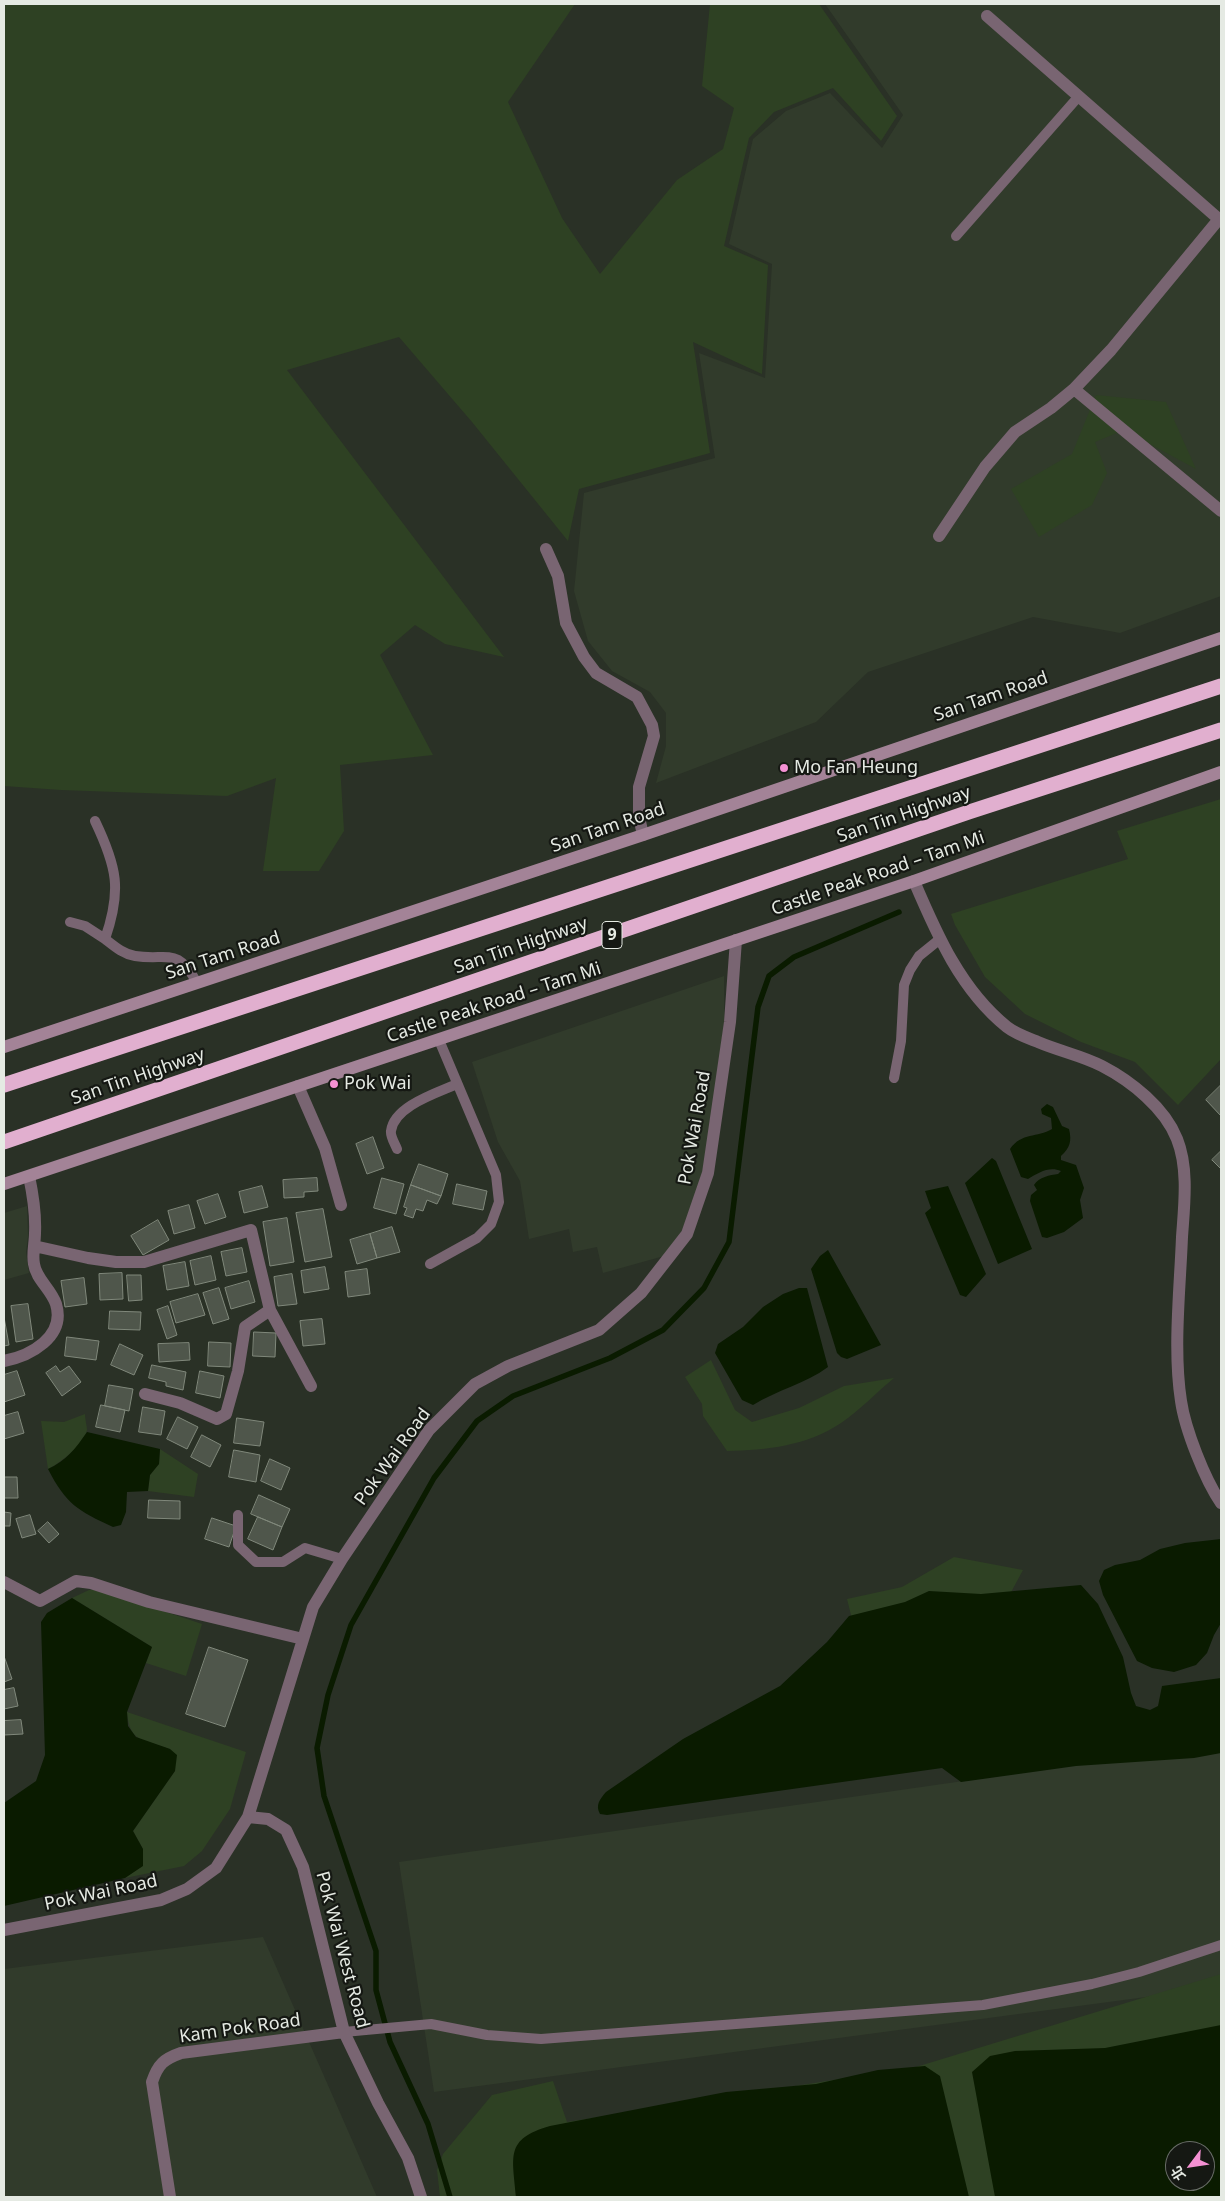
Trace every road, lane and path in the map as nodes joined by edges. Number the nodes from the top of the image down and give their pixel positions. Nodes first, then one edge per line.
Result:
1 (987, 16) dead end
2 (1079, 96) junction
3 (1220, 220) edge
4 (956, 236) dead end
5 (1074, 390) junction
6 (1221, 511) edge
7 (939, 536) dead end
8 (546, 549) dead end
9 (1221, 638) edge
10 (1221, 686) edge
11 (1221, 730) edge
12 (1221, 772) edge
13 (95, 821) dead end
14 (643, 836) junction
15 (914, 881) junction
16 (70, 922) dead end
17 (104, 939) junction
18 (940, 939) junction
19 (736, 940) junction
20 (197, 983) junction
21 (439, 1040) junction
22 (4, 1047) edge
23 (894, 1078) dead end
24 (457, 1084) junction
25 (4, 1085) edge
26 (298, 1086) junction
27 (4, 1142) edge
28 (397, 1150) dead end
29 (29, 1176) junction
30 (4, 1184) edge
31 (341, 1205) dead end
32 (34, 1246) junction
33 (430, 1264) dead end
34 (270, 1310) junction
35 (4, 1361) edge
36 (311, 1386) dead end
37 (145, 1394) dead end
38 (1221, 1503) edge
39 (238, 1515) dead end
40 (342, 1559) junction
41 (4, 1582) edge
42 (303, 1639) junction
43 (248, 1817) junction
44 (4, 1930) edge
45 (1221, 1945) edge
46 (344, 2032) junction
47 (170, 2197) edge
48 (421, 2197) edge

1 - 2 street
2 - 3 street
2 - 4 lane
3 - 5 street
5 - 6 street
5 - 7 street
8 - 14 street
9 - 14 main road, San Tam Road
10 - 25 highway, San Tin Highway
11 - 27 highway, San Tin Highway / 9
12 - 15 main road, Castle Peak Road – Tam Mi
13 - 17 lane
14 - 20 main road, San Tam Road
15 - 18 street
15 - 19 main road, Castle Peak Road – Tam Mi
16 - 17 lane
17 - 20 lane
18 - 23 lane
18 - 38 street
19 - 21 main road, Castle Peak Road – Tam Mi
19 - 40 street, Pok Wai Road
20 - 22 main road, San Tam Road
21 - 24 lane
21 - 26 main road, Castle Peak Road – Tam Mi
24 - 28 lane
24 - 33 lane
26 - 29 main road, Castle Peak Road – Tam Mi
26 - 31 street
29 - 30 main road, Castle Peak Road – Tam Mi
29 - 32 street
32 - 34 street
32 - 35 street
34 - 36 street
34 - 37 street
39 - 40 lane
40 - 42 street, Pok Wai Road
41 - 42 street
42 - 43 street, Pok Wai Road
43 - 44 street, Pok Wai Road
43 - 46 street, Pok Wai West Road
45 - 46 lane
46 - 47 street, Kam Pok Road
46 - 48 street, Pok Wai West Road

